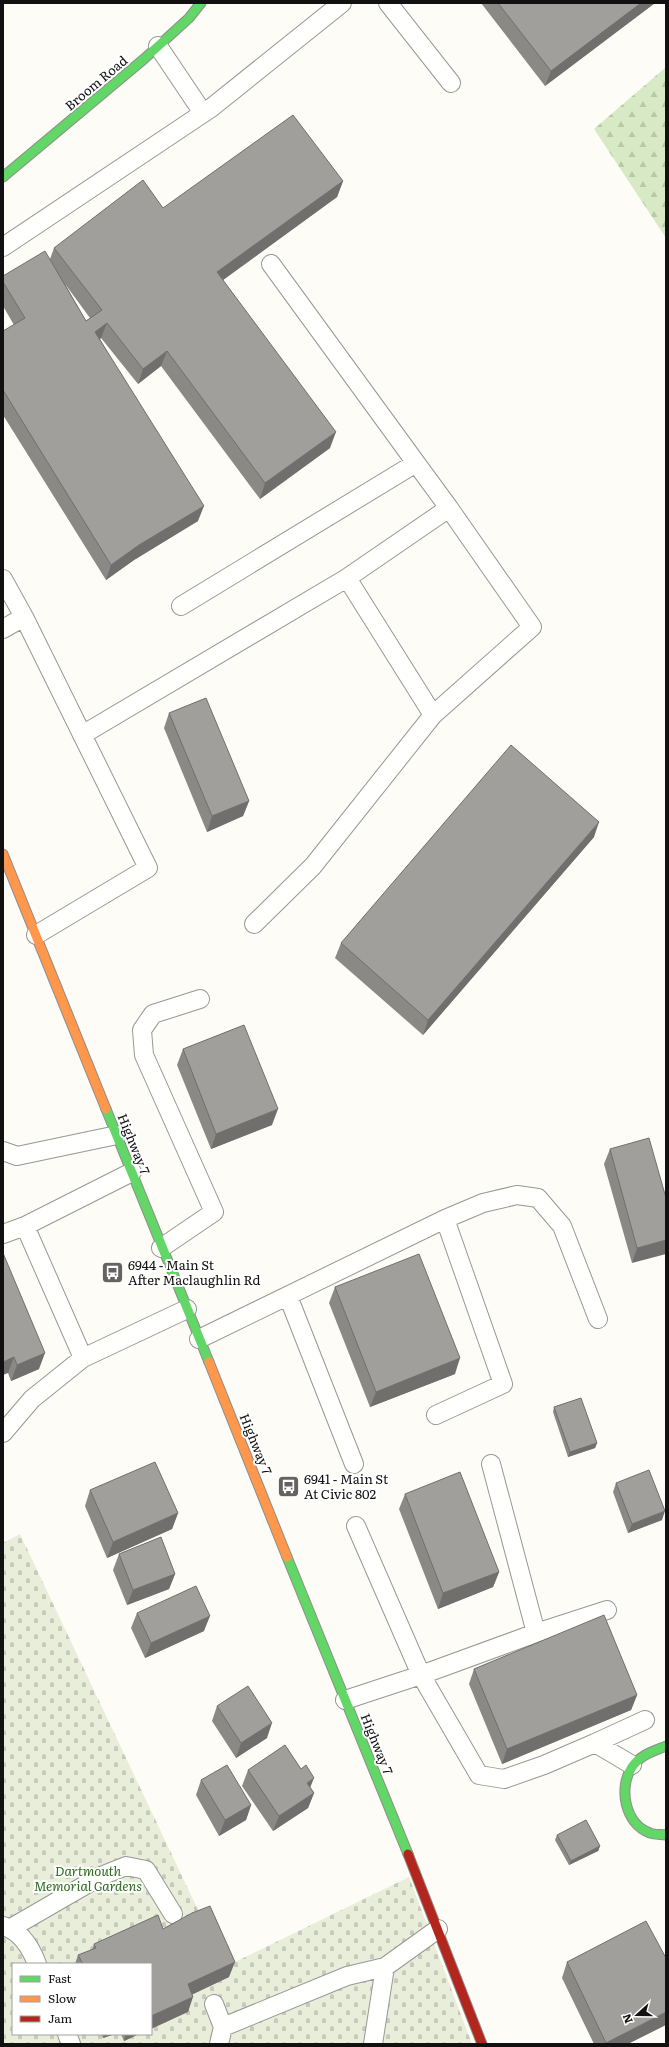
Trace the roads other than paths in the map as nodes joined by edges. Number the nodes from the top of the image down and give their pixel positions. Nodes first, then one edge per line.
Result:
1 (201, 3) edge
2 (342, 3) edge
3 (388, 3) edge
4 (158, 46) junction
5 (451, 83) dead end
6 (204, 113) junction
7 (3, 177) edge
8 (3, 247) edge
9 (271, 264) dead end
10 (416, 463) junction
11 (449, 508) junction
12 (347, 578) junction
13 (3, 579) edge
14 (181, 606) dead end
15 (24, 617) junction
16 (3, 629) edge
17 (433, 715) junction
18 (82, 735) junction
19 (3, 854) edge
20 (254, 924) dead end
21 (36, 935) junction
22 (200, 999) dead end
23 (117, 1135) junction
24 (3, 1151) edge
25 (132, 1172) junction
26 (445, 1219) junction
27 (25, 1226) junction
28 (3, 1234) edge
29 (162, 1248) junction
30 (288, 1296) junction
31 (187, 1309) junction
32 (598, 1319) dead end
33 (199, 1339) junction
34 (83, 1358) junction
35 (436, 1415) dead end
36 (3, 1433) edge
37 (354, 1464) dead end
38 (491, 1464) dead end
39 (356, 1526) dead end
40 (607, 1610) dead end
41 (536, 1633) junction
42 (421, 1675) junction
43 (345, 1700) junction
44 (645, 1720) dead end
45 (595, 1743) junction
46 (666, 1746) edge
47 (632, 1765) junction
48 (666, 1835) edge
49 (174, 1914) dead end
50 (7, 1927) edge
51 (438, 1930) junction
52 (37, 1963) edge
53 (385, 1967) junction
54 (214, 2004) dead end
55 (223, 2027) junction
56 (68, 2035) edge
57 (72, 2044) edge
58 (219, 2044) edge
59 (373, 2044) edge
60 (482, 2044) edge

1 - 4 main road, Broom Road
2 - 6 lane
3 - 5 lane
4 - 6 lane
4 - 7 main road, Broom Road
6 - 8 lane
9 - 10 lane
10 - 11 lane
10 - 14 lane
11 - 12 lane
11 - 17 lane
12 - 17 lane
12 - 18 lane
13 - 15 lane
15 - 16 lane
15 - 18 lane
17 - 20 lane
18 - 21 lane
19 - 21 main road, Highway 7
21 - 23 main road, Highway 7
22 - 29 lane
23 - 24 lane
23 - 25 main road, Highway 7
25 - 27 lane
25 - 29 main road, Highway 7
26 - 30 lane
26 - 32 lane
26 - 35 lane
27 - 28 lane
27 - 34 lane
29 - 31 main road, Highway 7
30 - 33 lane
30 - 37 lane
31 - 33 main road, Highway 7
31 - 34 lane
33 - 43 main road, Highway 7
34 - 36 lane
38 - 41 lane
39 - 42 lane
40 - 41 lane
41 - 42 lane
42 - 43 lane
42 - 45 lane
43 - 51 main road, Highway 7
44 - 45 lane
45 - 47 lane
46 - 47 main road
47 - 48 main road
49 - 50 lane
50 - 52 lane
51 - 53 lane
51 - 60 main road, Highway 7
53 - 55 lane
53 - 59 lane
54 - 55 lane
55 - 58 lane
56 - 57 lane

